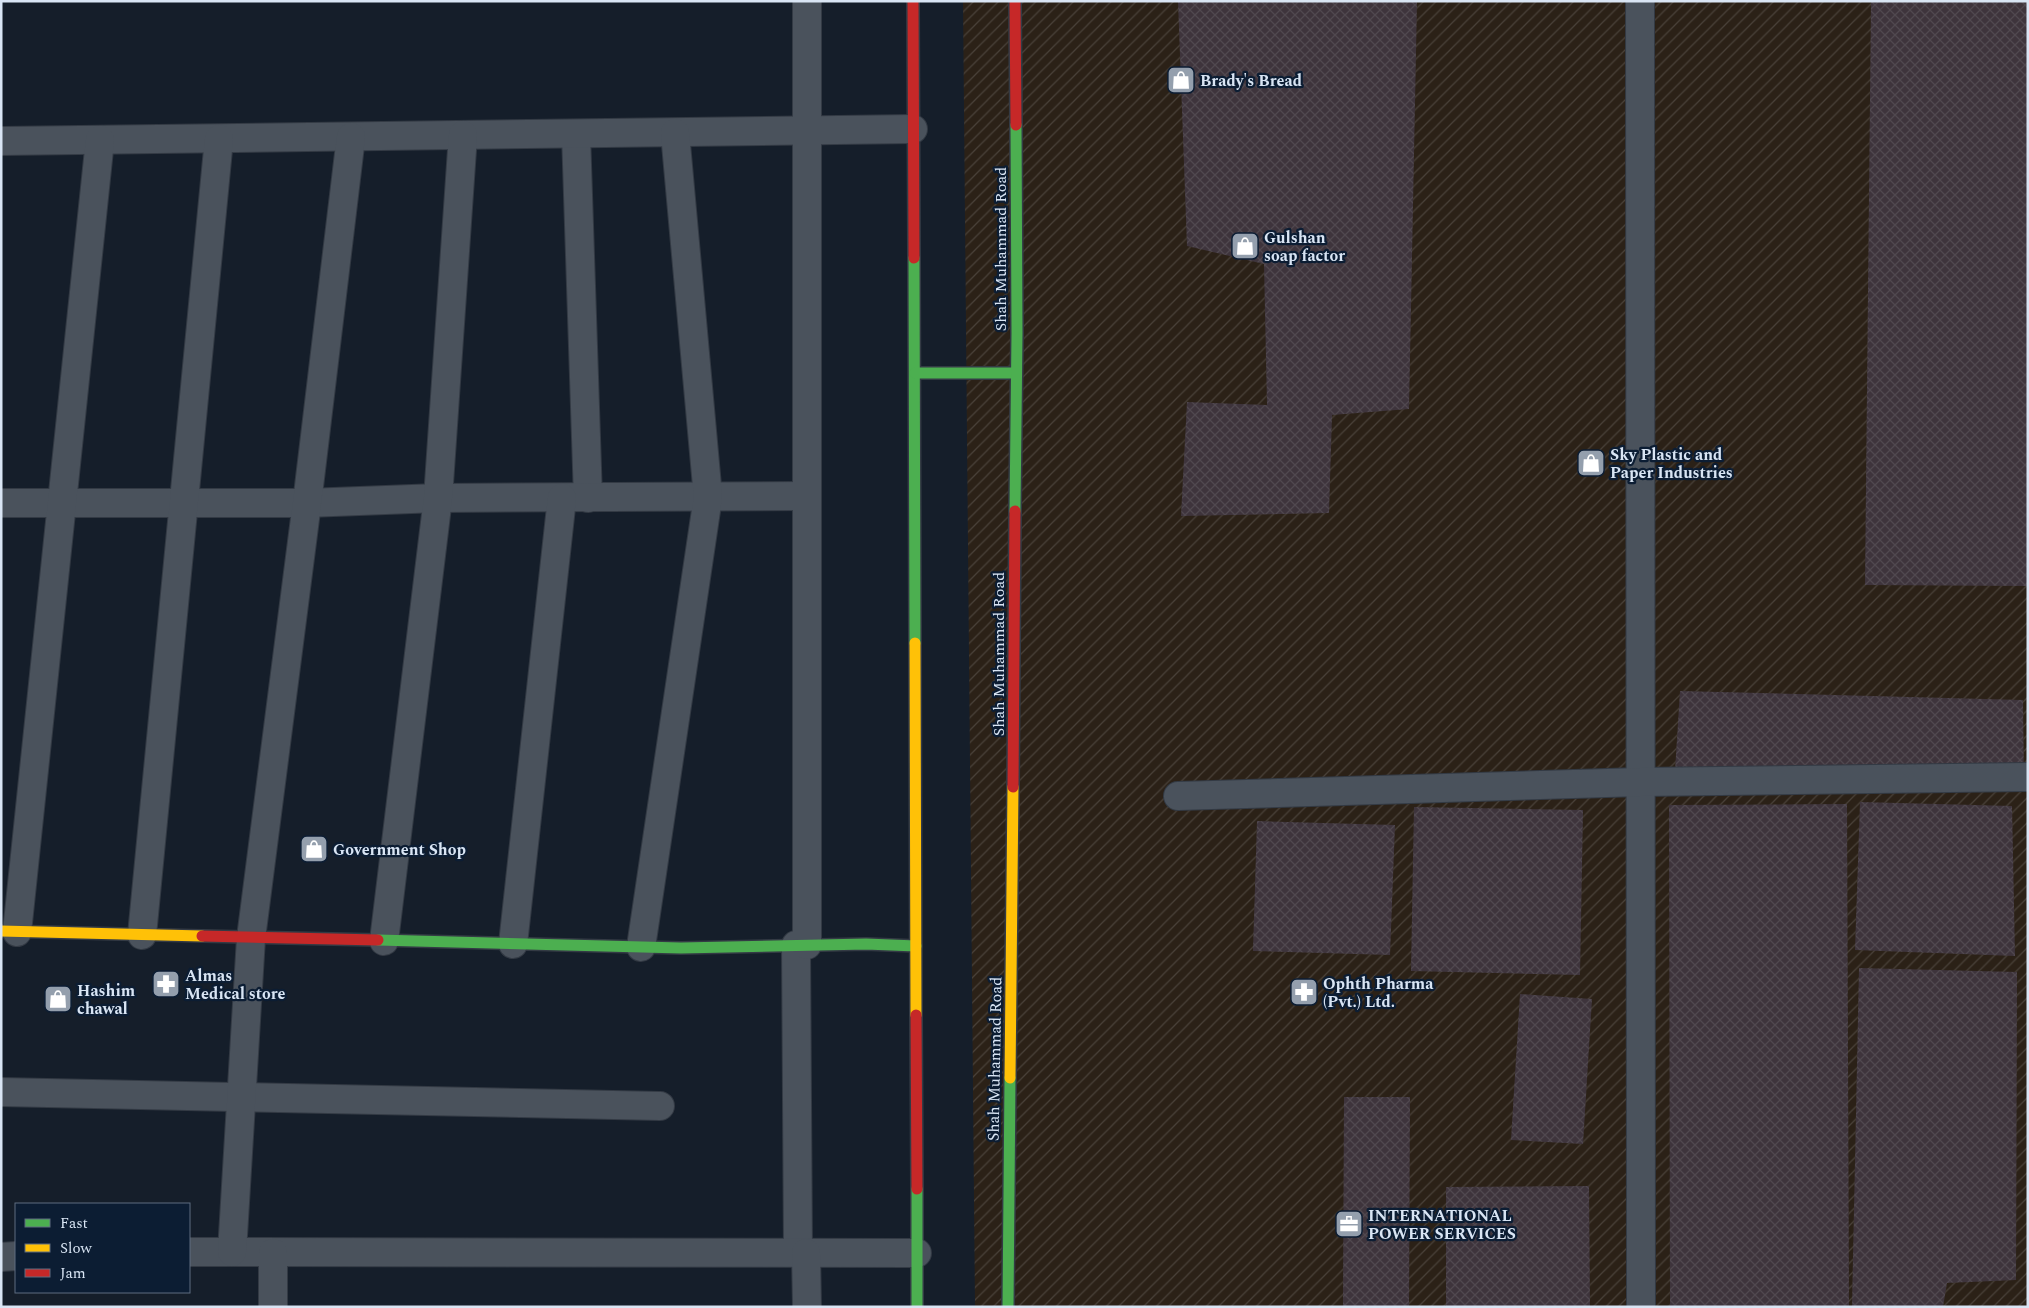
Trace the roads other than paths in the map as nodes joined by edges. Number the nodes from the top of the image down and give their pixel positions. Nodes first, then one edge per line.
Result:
1 (807, 1) edge
2 (913, 1) edge
3 (1015, 1) edge
4 (1640, 1) edge
5 (913, 129) junction
6 (807, 130) junction
7 (675, 133) junction
8 (576, 134) junction
9 (463, 136) junction
10 (351, 137) junction
11 (218, 139) junction
12 (100, 140) junction
13 (1, 141) edge
14 (914, 373) junction
15 (1016, 373) junction
16 (807, 496) junction
17 (708, 497) junction
18 (438, 498) junction
19 (575, 498) junction
20 (1, 503) edge
21 (307, 503) junction
22 (62, 504) junction
23 (183, 504) junction
24 (2028, 777) edge
25 (1640, 782) junction
26 (1178, 796) dead end
27 (9, 932) edge
28 (142, 935) junction
29 (251, 938) junction
30 (384, 941) junction
31 (513, 944) junction
32 (802, 945) junction
33 (916, 946) junction
34 (641, 947) junction
35 (1, 1092) edge
36 (241, 1096) junction
37 (660, 1106) dead end
38 (190, 1252) edge
39 (232, 1252) junction
40 (273, 1253) junction
41 (802, 1253) junction
42 (917, 1253) junction
43 (15, 1256) edge
44 (1, 1257) edge
45 (273, 1307) edge
46 (807, 1307) edge
47 (917, 1307) edge
48 (1008, 1307) edge
49 (1641, 1307) edge

1 - 6 street
2 - 5 street
3 - 15 street, Shah Muhammad Road
4 - 25 street
5 - 6 street
5 - 14 street
6 - 7 street
6 - 16 street
7 - 8 street
7 - 17 street
8 - 9 street
8 - 19 street
9 - 10 street
9 - 18 street
10 - 11 street
10 - 21 street
11 - 12 street
11 - 23 street
12 - 13 street
12 - 22 street
14 - 15 street
14 - 33 street
15 - 48 street, Shah Muhammad Road
16 - 17 street
16 - 32 street
17 - 19 street
17 - 34 street
18 - 19 street
18 - 21 street
18 - 30 street
19 - 31 street
20 - 22 street
21 - 23 street
21 - 29 street
22 - 23 street
22 - 27 street
23 - 28 street
24 - 25 street
25 - 26 street
25 - 49 street
27 - 28 street
28 - 29 street
29 - 30 street
29 - 36 street
30 - 31 street
31 - 34 street
32 - 33 street
32 - 34 street
32 - 41 street
33 - 42 street
35 - 36 street
36 - 37 street
36 - 39 street
38 - 39 street
39 - 40 street
40 - 41 street
40 - 45 street
41 - 42 street
41 - 46 street
42 - 47 street
43 - 44 street

